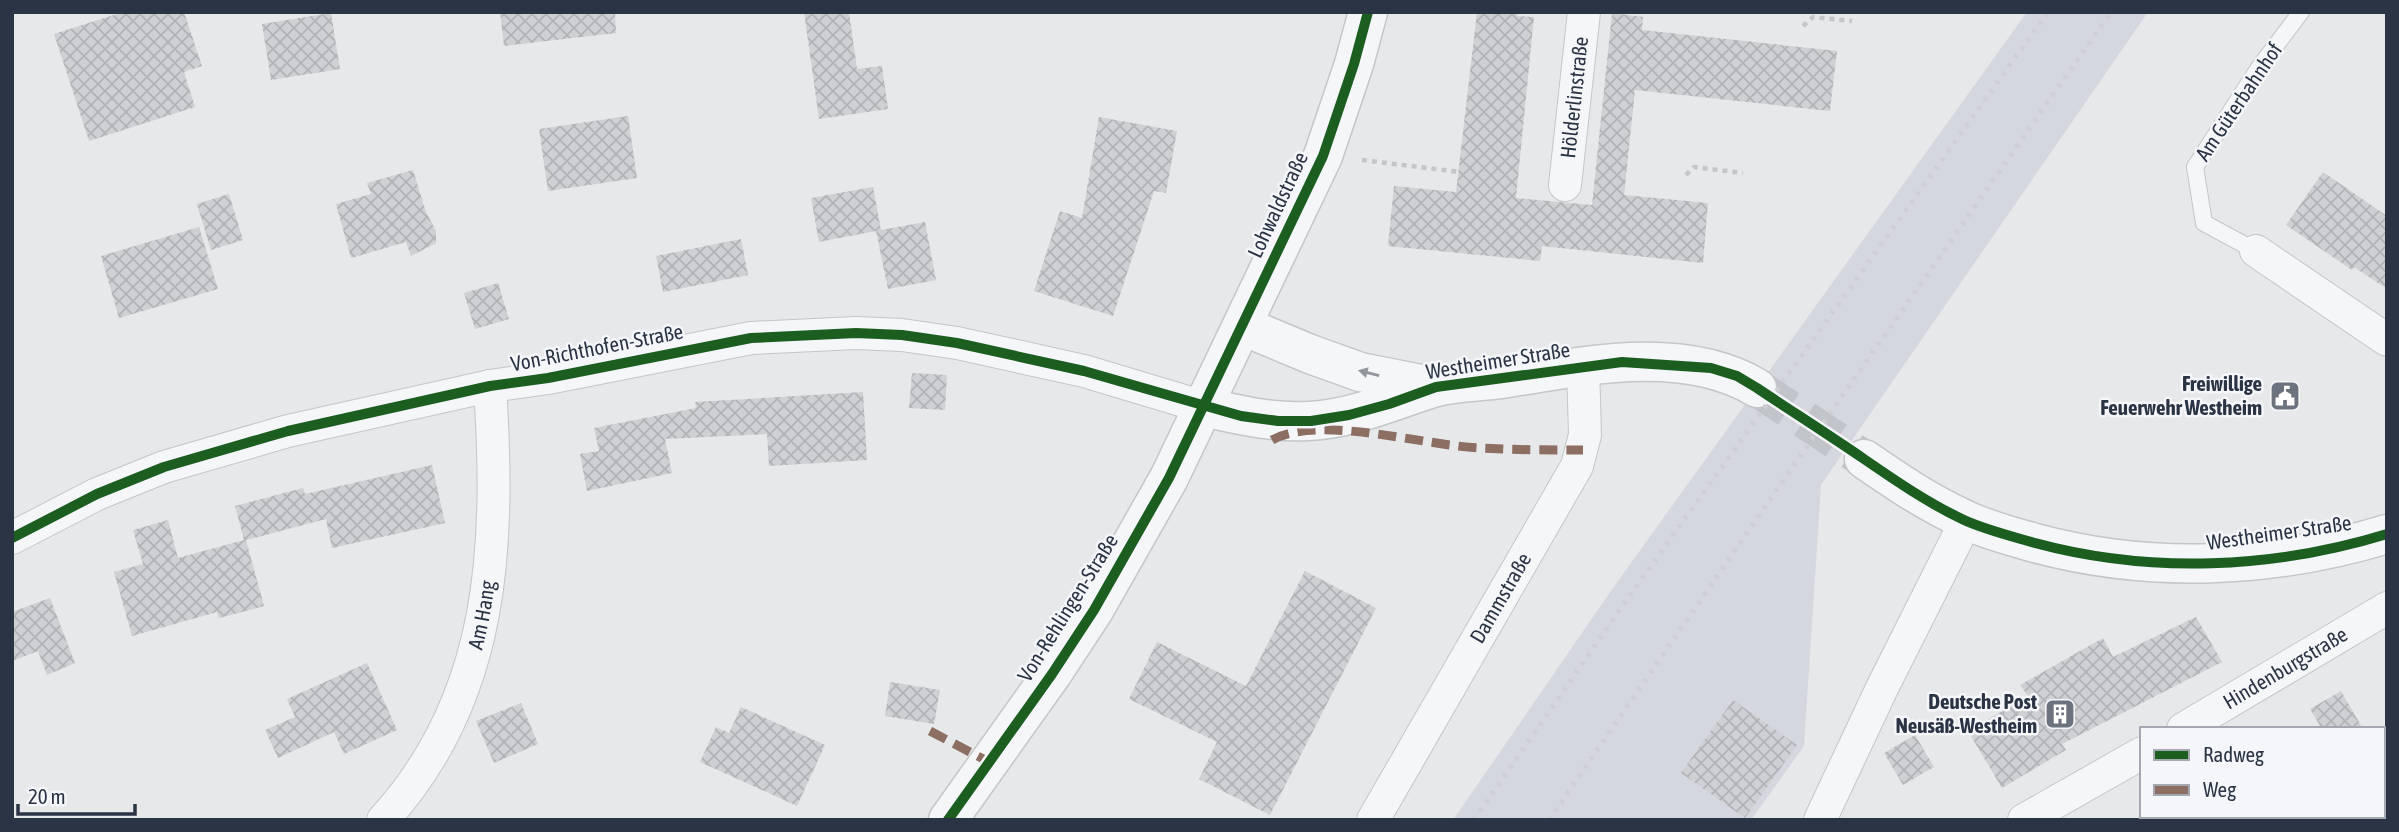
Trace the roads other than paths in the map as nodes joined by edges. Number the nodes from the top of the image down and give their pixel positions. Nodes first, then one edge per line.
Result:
1 (1368, 12) edge
2 (1584, 12) edge
3 (2301, 12) edge
4 (1565, 185) dead end
5 (2256, 251) joint
6 (1243, 326) junction
7 (2387, 340) edge
8 (1583, 366) junction
9 (490, 387) junction
10 (1436, 387) junction
11 (1757, 388) tunnel mouth
12 (1204, 407) junction
13 (1864, 459) tunnel mouth
14 (1966, 521) junction
15 (2387, 534) edge
16 (12, 538) edge
17 (2387, 608) edge
18 (2186, 727) edge
19 (2138, 763) edge
20 (383, 820) edge
21 (948, 820) edge
22 (1373, 820) edge
23 (1820, 820) edge
24 (2024, 820) edge

1 - 6 street, Lohwaldstraße
2 - 4 street, Hölderlinstraße
3 - 5 lane, Am Güterbahnhof
5 - 7 street
10 -> 6 street, Westheimer Straße
6 - 12 street, Lohwaldstraße
8 - 10 street, Westheimer Straße
8 - 11 street, Westheimer Straße
8 - 22 street, Dammstraße
9 - 12 street, Von-Richthofen-Straße
9 - 16 street, Von-Richthofen-Straße
9 - 20 street, Am Hang
10 - 12 street, Westheimer Straße
12 - 21 street, Von-Rehlingen-Straße
13 - 14 street, Westheimer Straße
14 - 15 street, Westheimer Straße
14 - 23 street
17 - 18 street, Hindenburgstraße
19 - 24 street

